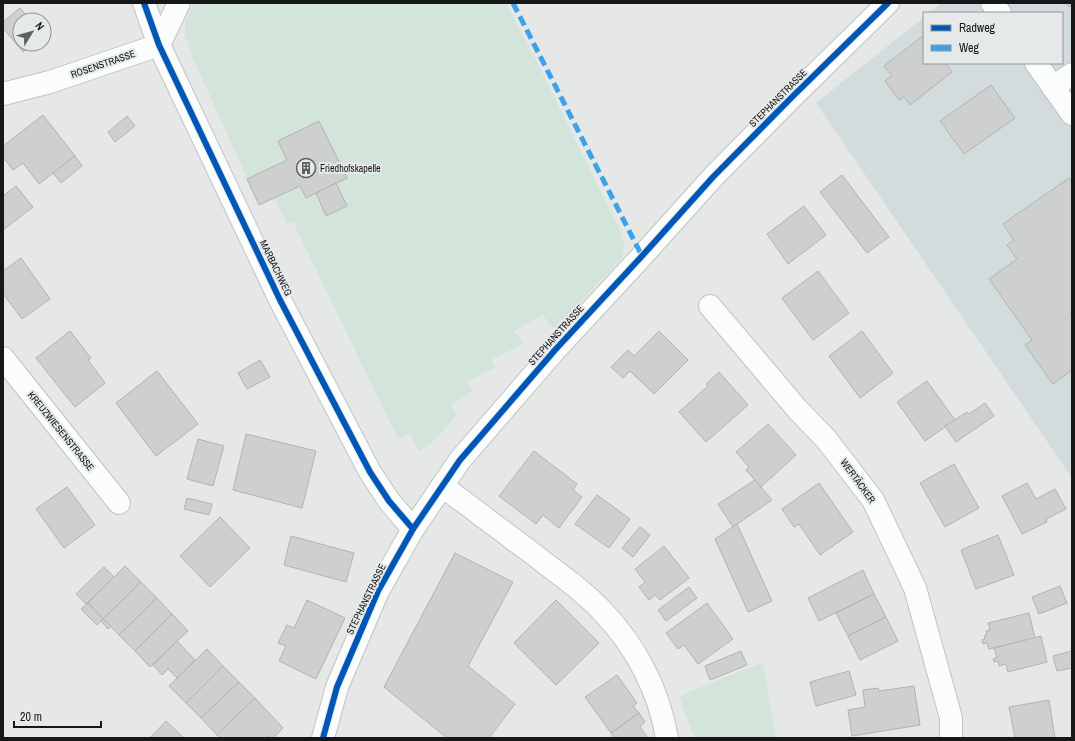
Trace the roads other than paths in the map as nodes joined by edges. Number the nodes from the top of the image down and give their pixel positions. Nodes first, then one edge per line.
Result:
1 (144, 3) edge
2 (179, 3) edge
3 (888, 3) edge
4 (992, 3) edge
5 (999, 12) edge
6 (159, 45) junction
7 (1037, 64) edge
8 (1072, 74) edge
9 (1053, 87) junction
10 (3, 94) edge
11 (1072, 114) edge
12 (710, 306) dead end
13 (3, 358) edge
14 (442, 486) junction
15 (119, 503) dead end
16 (413, 530) junction
17 (322, 738) edge
18 (667, 738) edge
19 (951, 738) edge

1 - 6 street, MARBACHWEG
2 - 6 street
3 - 14 street, STEPHANSTRASSE
4 - 5 street
6 - 10 street, ROSENSTRASSE
6 - 16 street, MARBACHWEG
7 - 9 street
8 - 9 street
9 - 11 street
12 - 19 street, WERTÄCKER
13 - 15 street, KREUZWIESENSTRASSE
14 - 16 street, STEPHANSTRASSE
14 - 18 street
16 - 17 street, STEPHANSTRASSE

